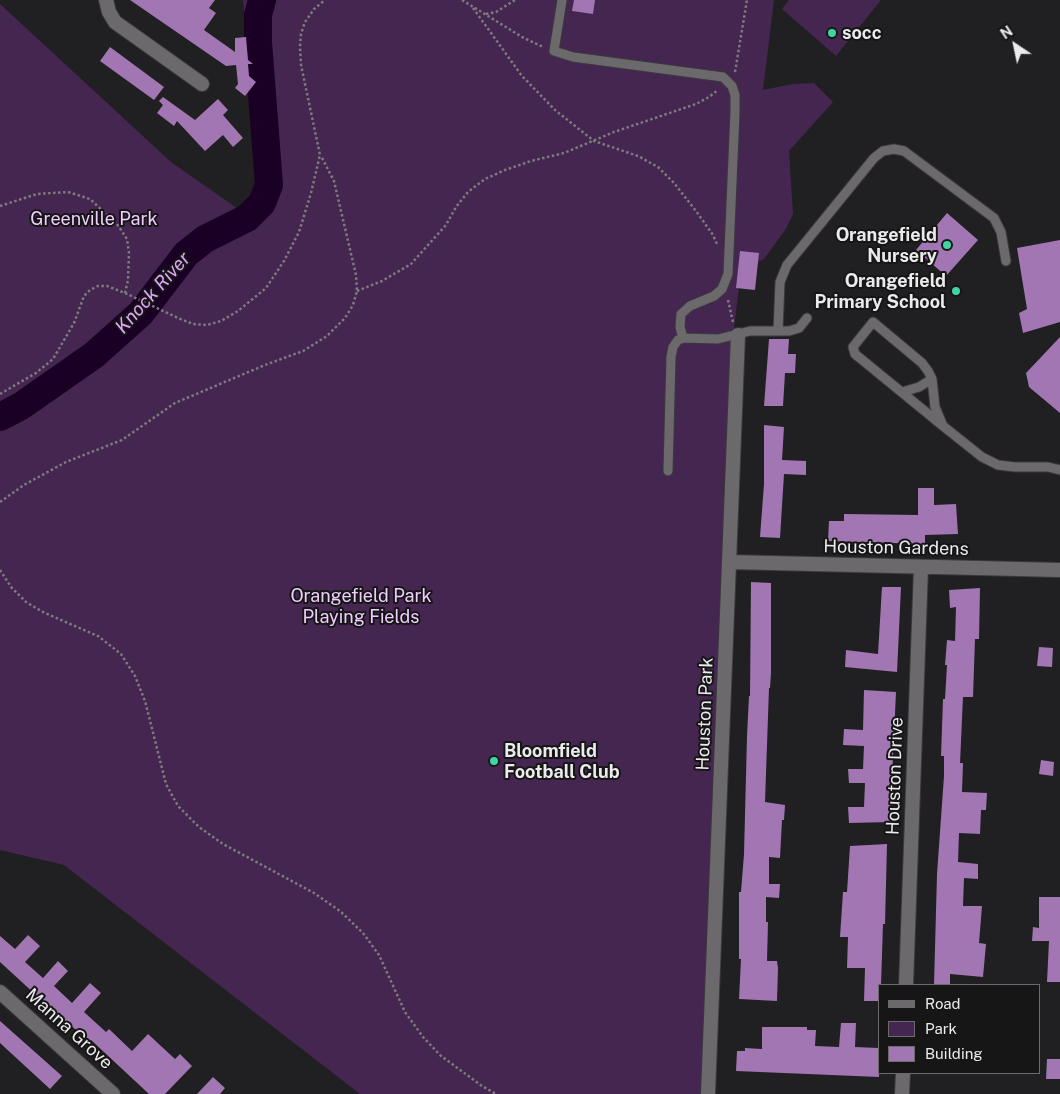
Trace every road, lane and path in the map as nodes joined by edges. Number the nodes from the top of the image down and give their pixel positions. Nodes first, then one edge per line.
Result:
1 (106, 0) edge
2 (325, 0) edge
3 (462, 0) edge
4 (515, 0) edge
5 (562, 0) edge
6 (748, 0) edge
7 (473, 8) junction
8 (484, 14) junction
9 (554, 51) junction
10 (723, 77) junction
11 (202, 84) dead end
12 (732, 86) junction
13 (594, 141) junction
14 (320, 155) junction
15 (0, 206) edge
16 (717, 244) dead end
17 (1006, 260) dead end
18 (728, 274) junction
19 (357, 291) junction
20 (125, 292) junction
21 (807, 318) dead end
22 (778, 331) junction
23 (738, 335) junction
24 (684, 338) junction
25 (932, 379) junction
26 (902, 392) junction
27 (0, 394) edge
28 (943, 426) junction
29 (1060, 470) edge
30 (668, 472) dead end
31 (0, 502) edge
32 (730, 562) junction
33 (922, 568) junction
34 (0, 570) edge
35 (1060, 570) edge
36 (906, 984) edge
37 (0, 992) edge
38 (903, 1074) edge
39 (113, 1094) edge
40 (496, 1094) edge
41 (708, 1094) edge
42 (902, 1094) edge

1 - 11 street
2 - 14 path
3 - 7 path
4 - 8 path
5 - 9 lane
6 - 12 path
7 - 8 path
7 - 13 path
8 - 9 path
9 - 10 lane
10 - 12 lane
10 - 13 path
12 - 18 lane
13 - 16 path
13 - 19 path
14 - 19 path
14 - 20 path
15 - 20 path
17 - 22 lane
18 - 23 path
18 - 24 lane
19 - 31 path
20 - 27 path
21 - 22 lane
22 - 23 lane
23 - 24 lane
23 - 32 street, Houston Park
24 - 30 lane
25 - 26 lane
25 - 26 lane
25 - 28 lane
26 - 28 lane
28 - 29 lane
32 - 33 street, Houston Gardens
32 - 41 street, Houston Park
33 - 35 street, Houston Gardens
33 - 36 street, Houston Drive
34 - 40 path
37 - 39 street, Manna Grove
38 - 42 street

